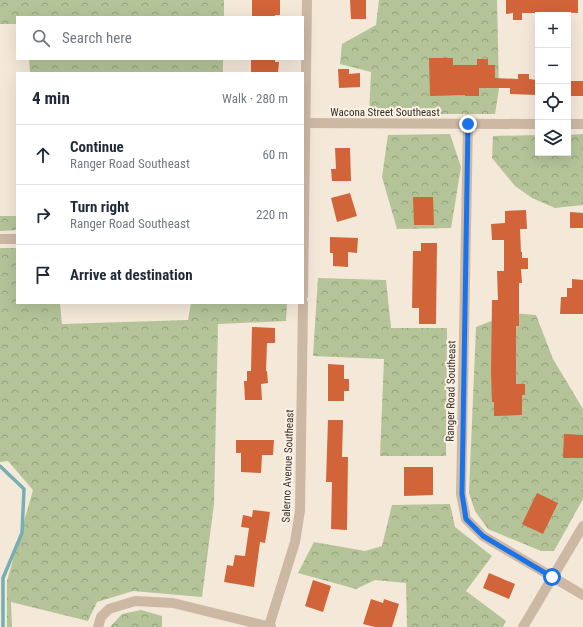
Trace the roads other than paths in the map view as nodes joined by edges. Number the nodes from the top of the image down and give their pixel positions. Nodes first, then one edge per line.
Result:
1 (307, 0) edge
2 (304, 123) joint
3 (468, 124) junction
4 (535, 124) edge
5 (571, 124) edge
6 (583, 124) edge
7 (0, 239) edge
8 (16, 239) edge
9 (303, 304) edge
10 (583, 526) edge
11 (552, 577) junction
12 (583, 595) edge
13 (98, 627) edge
14 (270, 627) edge
15 (523, 627) edge

1 - 2 street
2 - 3 street, Wacona Street Southeast
3 - 4 street, Wacona Street Southeast
3 - 11 street, Ranger Road Southeast
5 - 6 street
7 - 8 street
9 - 14 street, Salerno Avenue Southeast
10 - 11 street
11 - 12 street, Ranger Road Southeast
11 - 15 street
13 - 14 street

